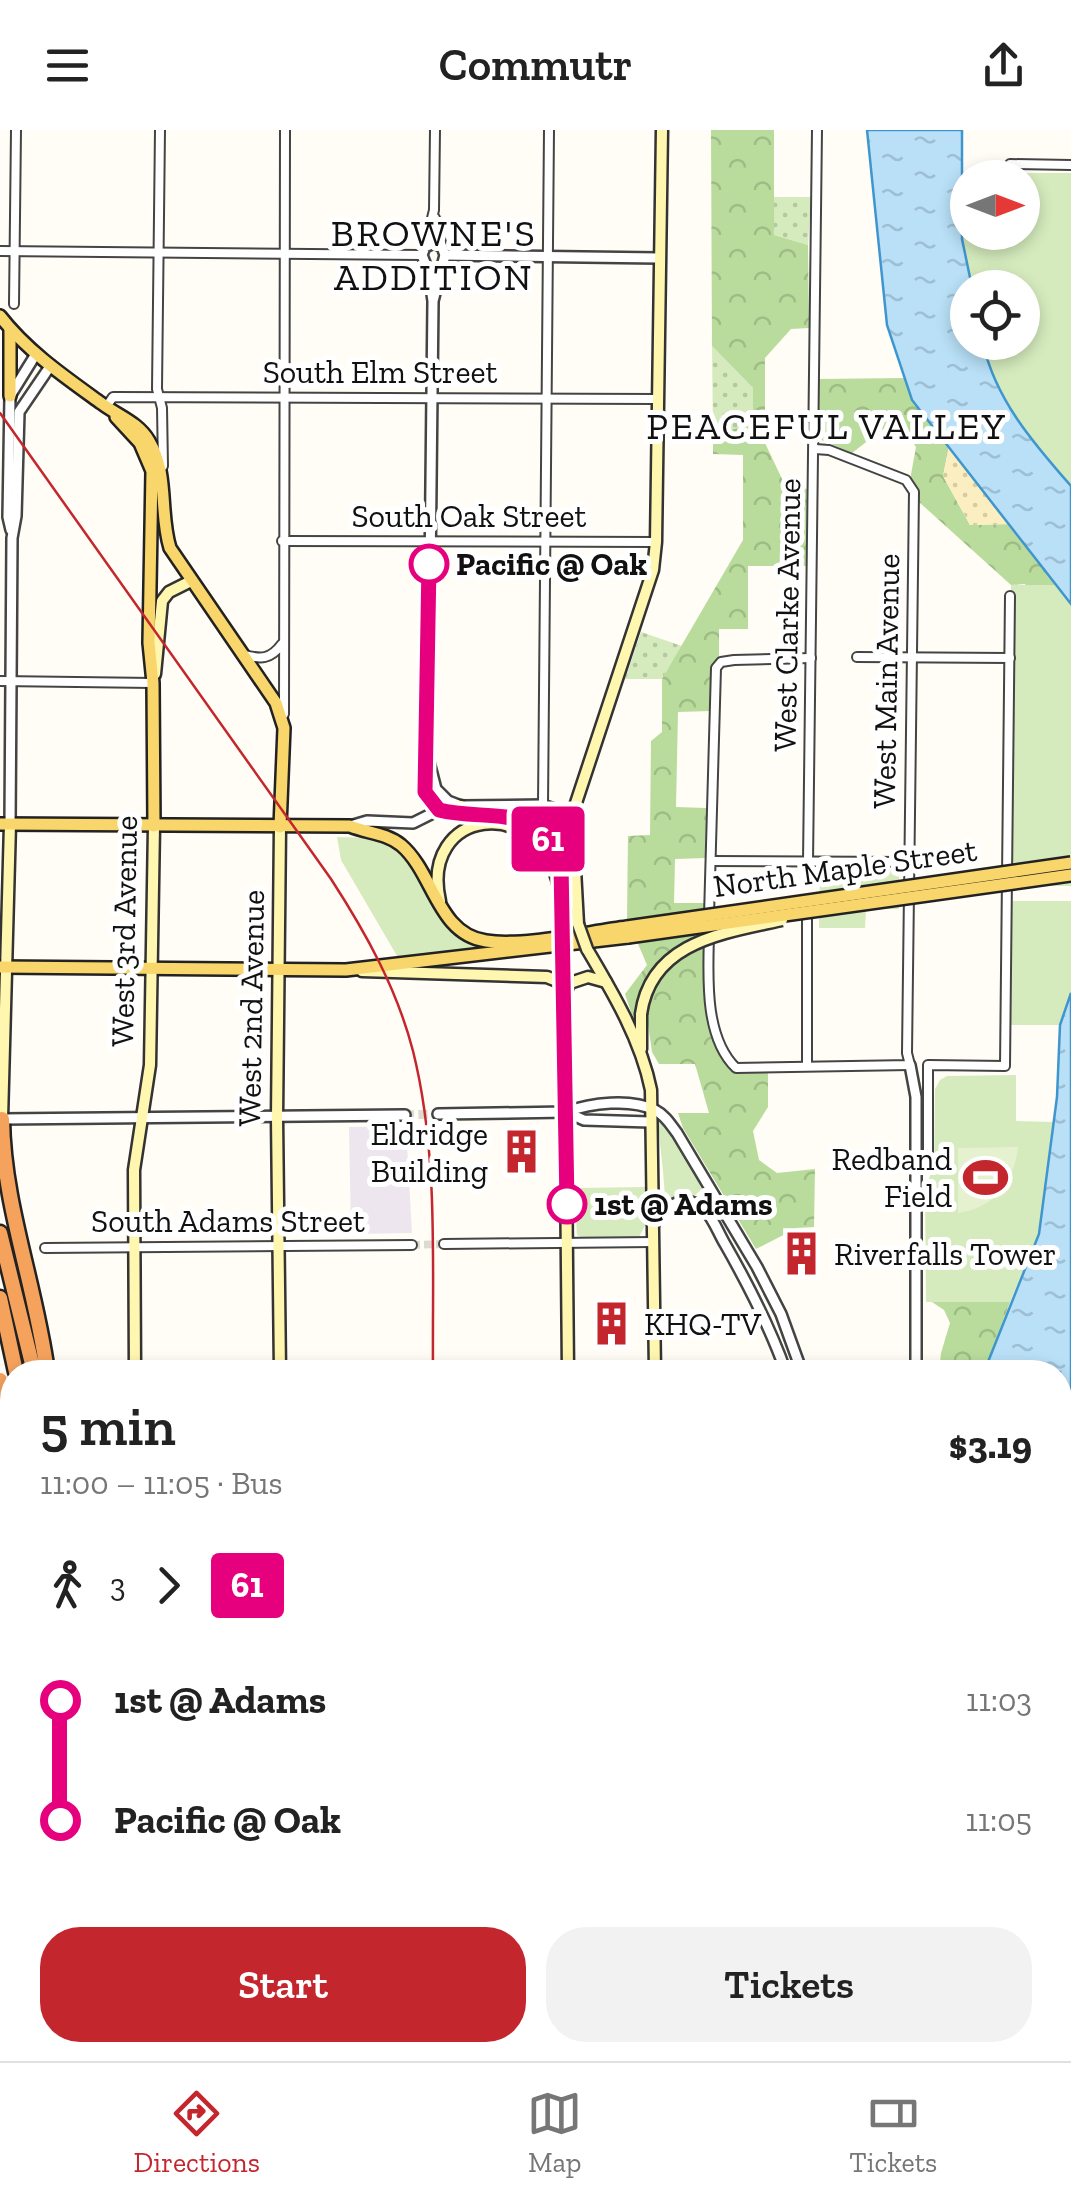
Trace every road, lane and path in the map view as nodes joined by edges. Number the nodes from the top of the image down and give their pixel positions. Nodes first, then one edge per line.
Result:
1 (16, 130) edge
2 (160, 130) edge
3 (286, 130) edge
4 (435, 130) edge
5 (550, 130) edge
6 (662, 130) edge
7 (817, 130) edge
8 (1040, 164) edge
9 (1071, 164) edge
10 (434, 210) junction
11 (14, 250) junction
12 (0, 251) edge
13 (158, 252) junction
14 (284, 253) junction
15 (424, 254) junction
16 (443, 255) junction
17 (548, 257) junction
18 (659, 258) junction
19 (432, 301) junction
20 (14, 304) dead end
21 (0, 316) edge
22 (10, 329) junction
23 (36, 354) junction
24 (51, 365) junction
25 (10, 396) junction
26 (159, 396) junction
27 (284, 396) junction
28 (432, 398) junction
29 (547, 398) junction
30 (658, 399) junction
31 (106, 407) junction
32 (814, 449) junction
33 (163, 480) junction
34 (12, 538) junction
35 (430, 540) junction
36 (282, 541) junction
37 (545, 542) junction
38 (656, 542) junction
39 (190, 581) junction
40 (1010, 596) dead end
41 (282, 644) junction
42 (244, 654) junction
43 (857, 657) dead end
44 (811, 658) junction
45 (911, 658) junction
46 (1010, 658) junction
47 (6, 681) edge
48 (153, 683) junction
49 (284, 728) junction
50 (428, 758) junction
51 (543, 805) junction
52 (461, 806) junction
53 (439, 810) junction
54 (572, 815) junction
55 (5, 824) edge
56 (154, 826) junction
57 (350, 826) junction
58 (280, 827) junction
59 (544, 834) junction
60 (710, 862) junction
61 (808, 862) junction
62 (908, 862) junction
63 (561, 864) junction
64 (1071, 864) edge
65 (1071, 874) edge
66 (559, 887) junction
67 (878, 902) junction
68 (441, 906) junction
69 (807, 919) dead end
70 (628, 932) junction
71 (2, 967) edge
72 (151, 969) junction
73 (278, 969) junction
74 (346, 970) junction
75 (608, 984) junction
76 (566, 992) junction
77 (640, 1055) junction
78 (910, 1065) junction
79 (807, 1066) junction
80 (651, 1108) junction
81 (566, 1112) junction
82 (438, 1114) tunnel mouth
83 (405, 1115) tunnel mouth
84 (2, 1118) edge
85 (141, 1118) junction
86 (276, 1118) junction
87 (650, 1122) junction
88 (916, 1170) junction
89 (719, 1202) junction
90 (706, 1210) junction
91 (652, 1227) junction
92 (0, 1233) edge
93 (653, 1242) junction
94 (567, 1243) junction
95 (444, 1244) tunnel mouth
96 (412, 1245) tunnel mouth
97 (279, 1246) junction
98 (134, 1247) junction
99 (46, 1248) dead end
100 (766, 1285) junction
101 (753, 1293) junction
102 (0, 1298) edge
103 (13, 1360) edge
104 (31, 1360) edge
105 (45, 1360) edge
106 (135, 1360) edge
107 (280, 1360) edge
108 (568, 1360) edge
109 (655, 1360) edge
110 (781, 1360) edge
111 (797, 1360) edge
112 (916, 1360) edge

1 - 11 street
2 - 13 street
3 - 14 street, West 2nd Avenue
4 - 10 street
5 - 17 street
6 - 18 main road
7 - 32 street, West Clarke Avenue
8 - 9 street
10 - 15 street
10 - 16 street
11 - 12 street
11 - 13 street
11 - 20 street
13 - 14 street
13 - 26 street
14 - 15 street
14 - 27 street, West 2nd Avenue
15 - 16 street
15 - 16 street
15 - 19 street
16 - 17 street
16 - 19 street
17 - 18 street
17 - 29 street
18 - 30 main road
19 - 28 street
21 - 22 main road
22 - 23 main road
22 - 25 main road
23 - 24 main road
23 - 25 street
24 - 31 main road
24 - 34 street
25 - 34 street
26 - 27 street, South Elm Street
26 - 31 street, South Elm Street
26 - 33 street
27 - 28 street, South Elm Street
27 - 36 street, West 2nd Avenue
28 - 29 street, South Elm Street
28 - 35 street
29 - 30 street, South Elm Street
29 - 37 street
30 - 38 main road
31 - 33 main road
31 - 48 main road, West 3rd Avenue
32 - 44 street, West Clarke Avenue
32 - 45 street, West Main Avenue
33 - 39 main road
34 - 47 street
35 - 36 street, South Oak Street
35 - 37 street, South Oak Street
35 - 50 street
36 - 41 street, West 2nd Avenue
37 - 38 street, South Oak Street
37 - 51 street
38 - 54 main road
39 - 42 main road
39 - 48 main road
40 - 46 street
41 - 42 street
41 - 49 street, West 2nd Avenue
42 - 49 main road
43 - 45 street
44 - 60 street
44 - 61 street, West Clarke Avenue
45 - 46 street
45 - 62 street, West Main Avenue
46 - 88 street, West Main Avenue
47 - 48 street
47 - 55 street
48 - 56 main road, West 3rd Avenue
49 - 58 main road, West 2nd Avenue
50 - 52 street
50 - 53 street
51 - 52 street
51 - 54 street
51 - 59 street
52 - 53 main road
53 - 57 street
53 - 59 street
54 - 63 main road
54 - 75 main road, bridge
55 - 56 main road
55 - 71 main road
56 - 58 main road
56 - 72 main road, West 3rd Avenue
57 - 58 main road
57 - 68 main road
58 - 73 main road, West 2nd Avenue
59 - 63 street
60 - 61 street, North Maple Street
60 - 79 street
61 - 62 street, North Maple Street
62 - 78 street, West Main Avenue
63 - 66 main road
64 - 70 main road, North Maple Street, bridge
65 - 67 main road, North Maple Street, bridge
66 - 68 main road
66 - 76 main road, bridge
67 - 70 main road, North Maple Street, bridge
67 - 77 main road, bridge
68 - 70 main road
69 - 79 street
70 - 74 main road
71 - 72 main road
71 - 84 main road
72 - 73 main road
72 - 85 main road, West 3rd Avenue
73 - 74 main road
73 - 86 main road, West 2nd Avenue
74 - 76 main road
75 - 76 main road
75 - 77 main road
76 - 81 main road
77 - 80 main road
78 - 79 street
78 - 88 street, West Main Avenue
80 - 81 street
80 - 87 main road
80 - 89 street
81 - 82 street
81 - 87 street
81 - 94 main road
83 - 86 street
84 - 85 street
84 - 105 highway
85 - 86 street
85 - 98 main road, West 3rd Avenue
86 - 97 main road, West 2nd Avenue
87 - 91 main road
88 - 112 street, West Main Avenue
89 - 90 street
89 - 100 street
90 - 91 street
90 - 101 street
91 - 93 main road
92 - 104 highway
93 - 94 street
93 - 109 main road
94 - 95 street
94 - 108 main road
96 - 97 street, South Adams Street
97 - 98 street, South Adams Street
97 - 107 main road, West 2nd Avenue
98 - 99 street, South Adams Street
98 - 106 main road, West 3rd Avenue
100 - 101 street
100 - 111 street
101 - 110 street
102 - 103 highway

